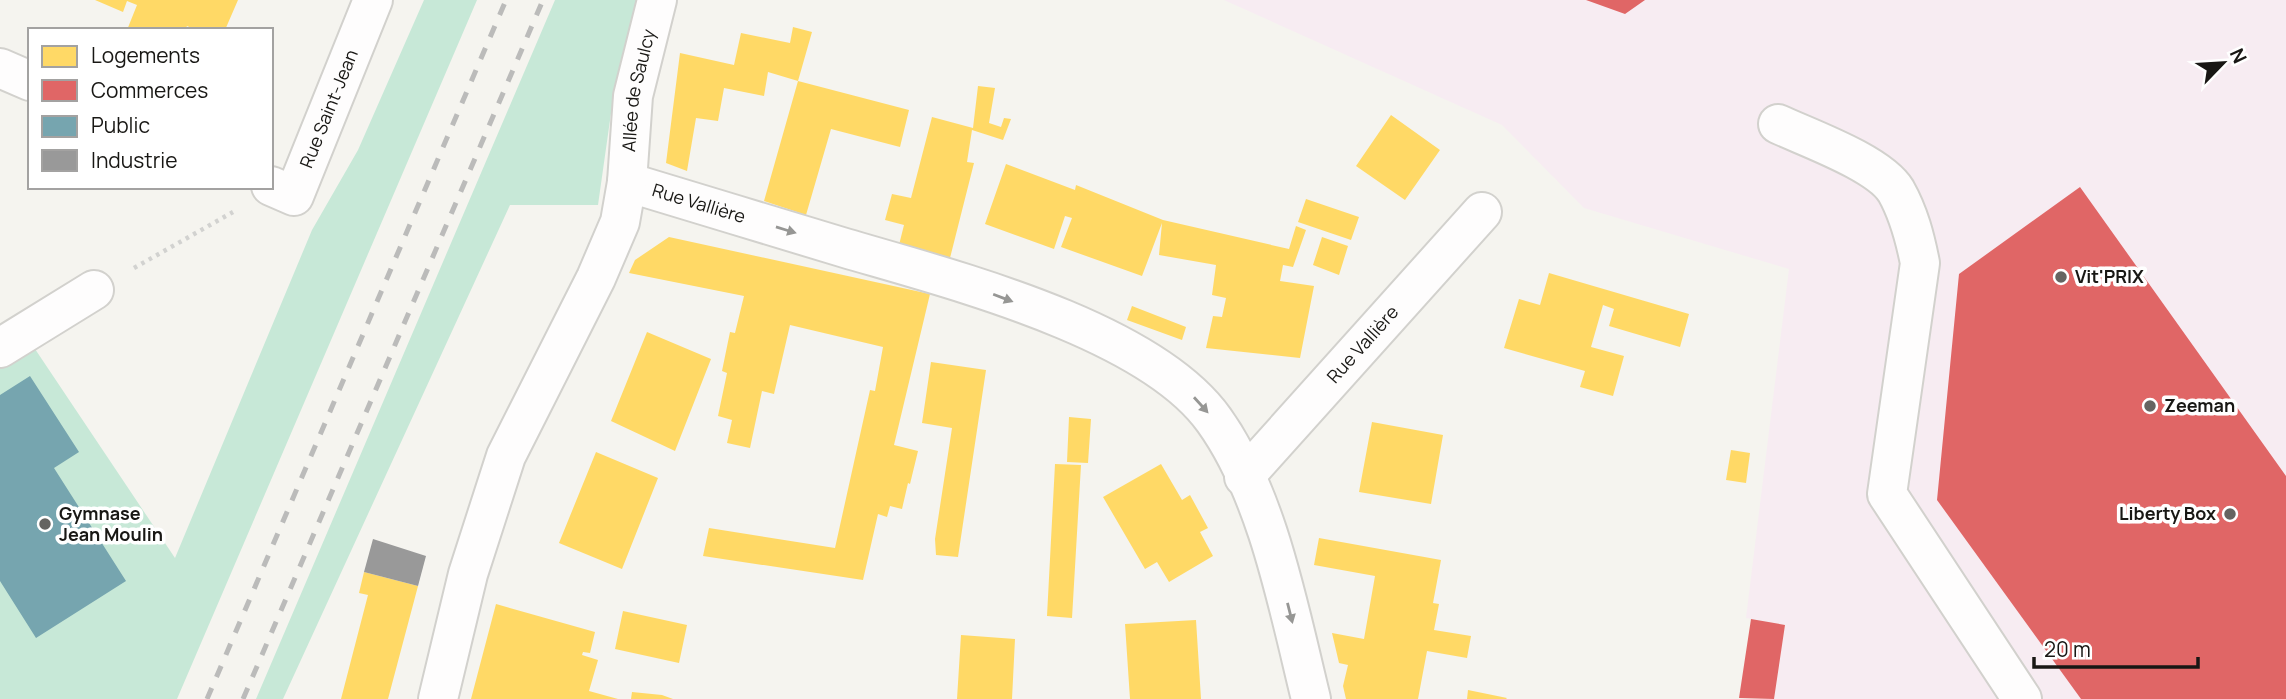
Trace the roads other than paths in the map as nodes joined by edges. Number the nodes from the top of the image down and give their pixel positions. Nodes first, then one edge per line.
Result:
1 (373, 0) edge
2 (657, 0) edge
3 (0, 68) edge
4 (28, 80) edge
5 (1778, 124) dead end
6 (627, 182) junction
7 (273, 187) edge
8 (1482, 212) dead end
9 (94, 290) road end
10 (0, 348) edge
11 (1244, 477) junction
12 (438, 699) edge
13 (1311, 699) edge
14 (2022, 699) edge

1 - 7 street, Rue Saint-Jean
2 - 6 street, Allée de Saulcy
3 - 4 street
5 - 14 street
6 -> 11 street, Rue Vallière
6 - 12 street, Rue Vallière
8 - 11 street, Rue Vallière
9 - 10 street
11 -> 13 street, Rue Vallière

